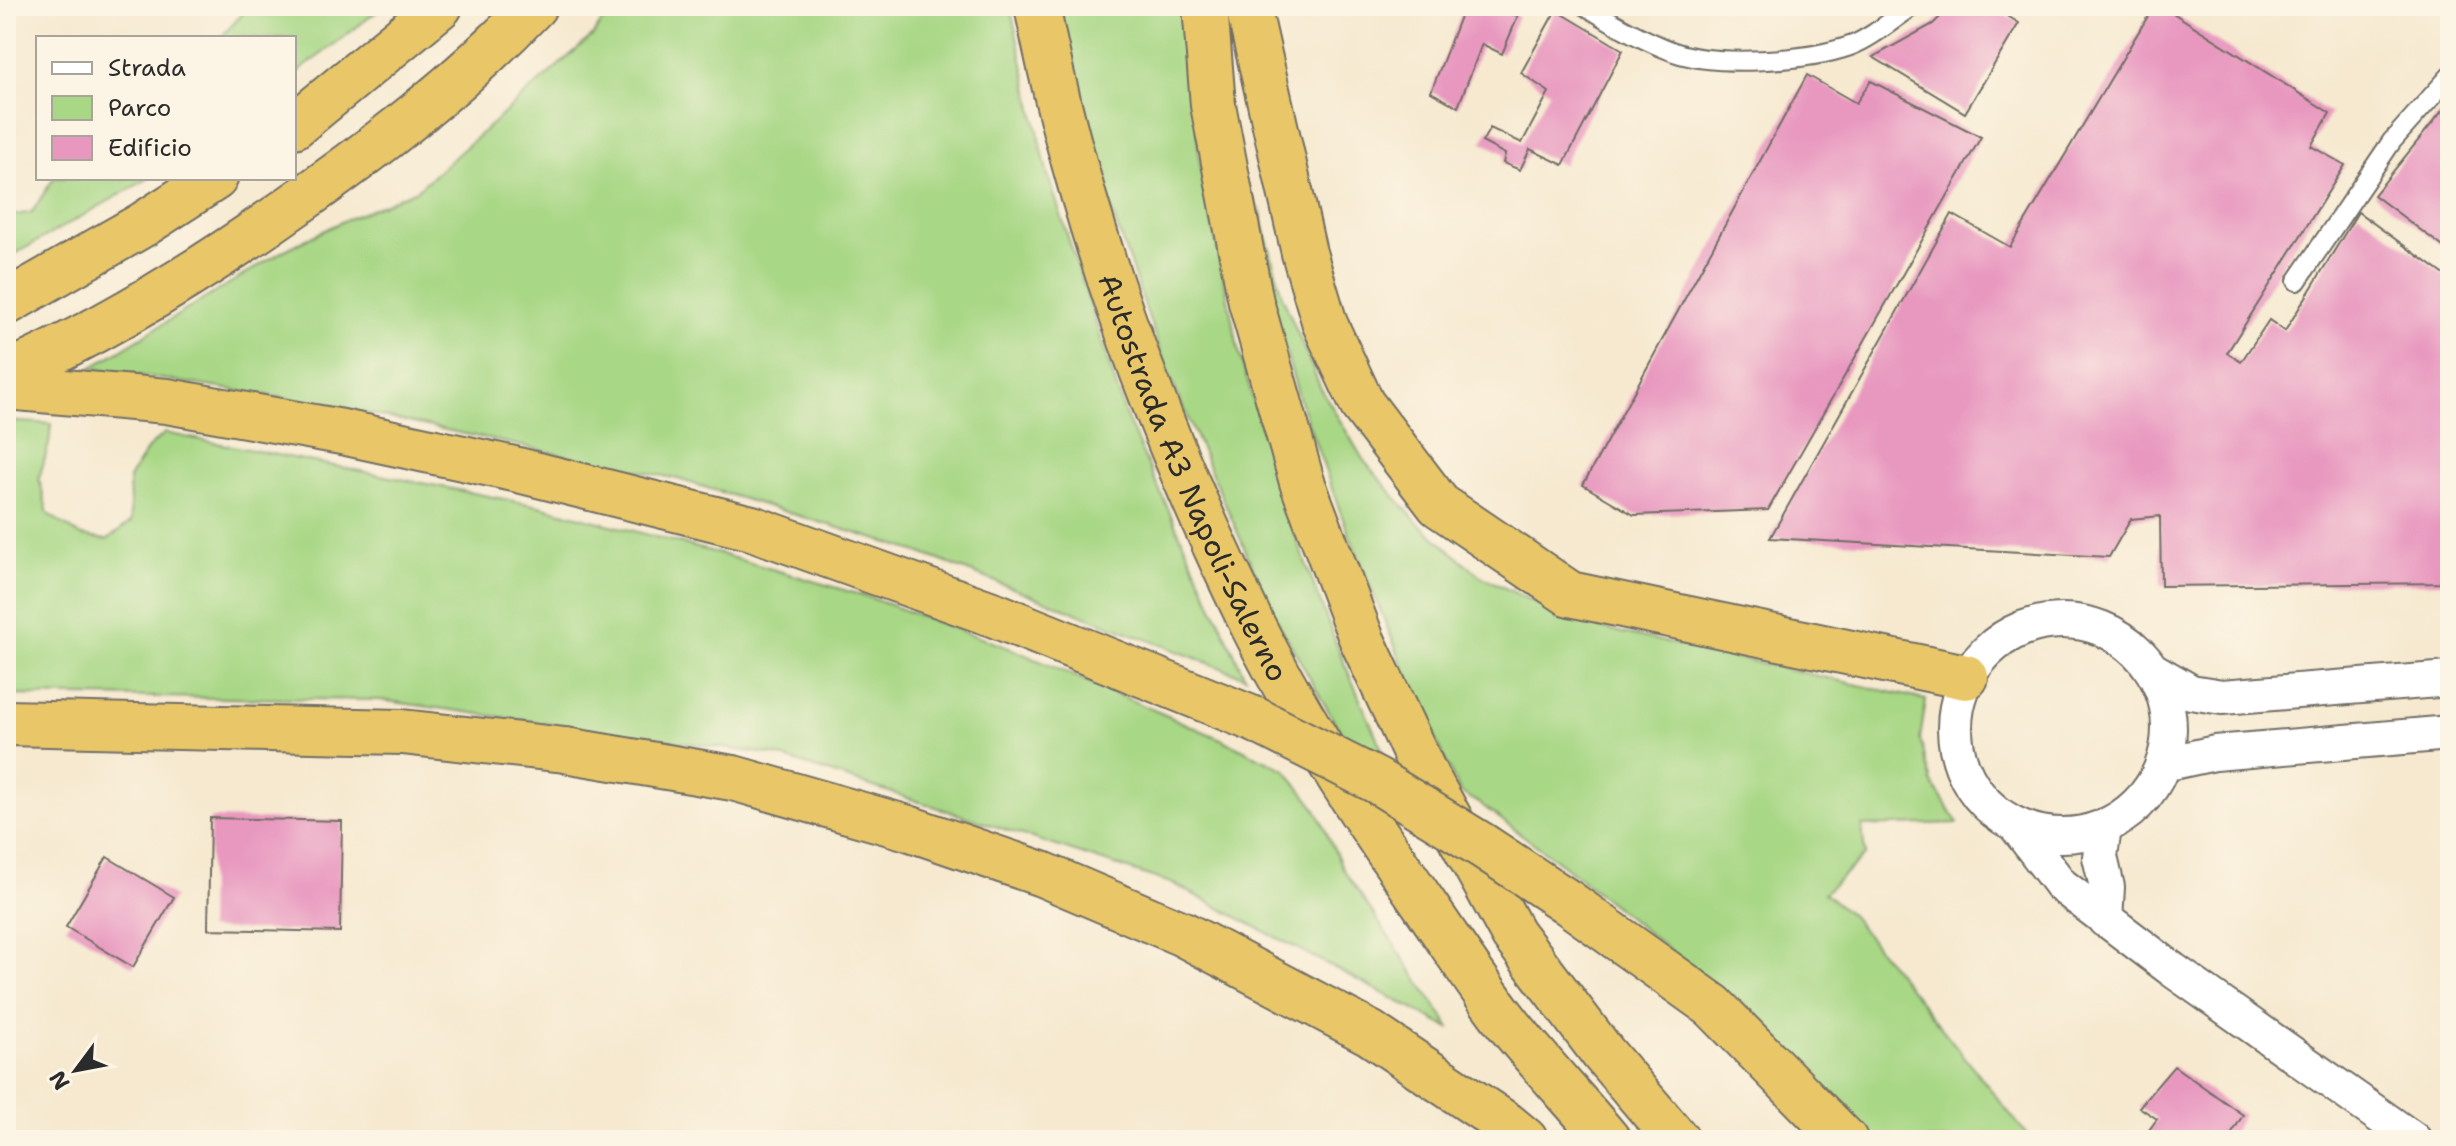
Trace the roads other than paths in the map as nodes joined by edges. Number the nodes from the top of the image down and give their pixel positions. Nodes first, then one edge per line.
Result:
1 (440, 6) edge
2 (534, 6) edge
3 (1037, 6) edge
4 (1205, 6) edge
5 (1248, 6) edge
6 (1586, 6) edge
7 (1913, 6) edge
8 (2450, 76) edge
9 (296, 124) edge
10 (212, 180) edge
11 (2297, 281) dead end
12 (6, 303) edge
13 (6, 374) edge
14 (6, 387) edge
15 (2151, 669) junction
16 (1966, 677) junction
17 (2450, 679) edge
18 (6, 723) edge
19 (2450, 733) edge
20 (2164, 764) junction
21 (2017, 827) junction
22 (2104, 827) junction
23 (2105, 920) junction
24 (1525, 1140) edge
25 (1608, 1140) edge
26 (1677, 1140) edge
27 (1845, 1140) edge
28 (2414, 1140) edge

1 - 9 highway
2 - 13 highway
3 - 25 highway, Autostrada A3 Napoli-Salerno
4 - 26 highway
5 - 16 highway
6 - 7 lane
8 - 11 lane
10 - 12 highway
14 - 27 highway, bridge
15 - 16 street
15 - 17 street
15 - 20 street
16 - 21 street
18 - 24 highway
19 - 20 street
20 - 22 street
21 - 22 street
21 - 23 street
22 - 23 street
23 - 28 street

